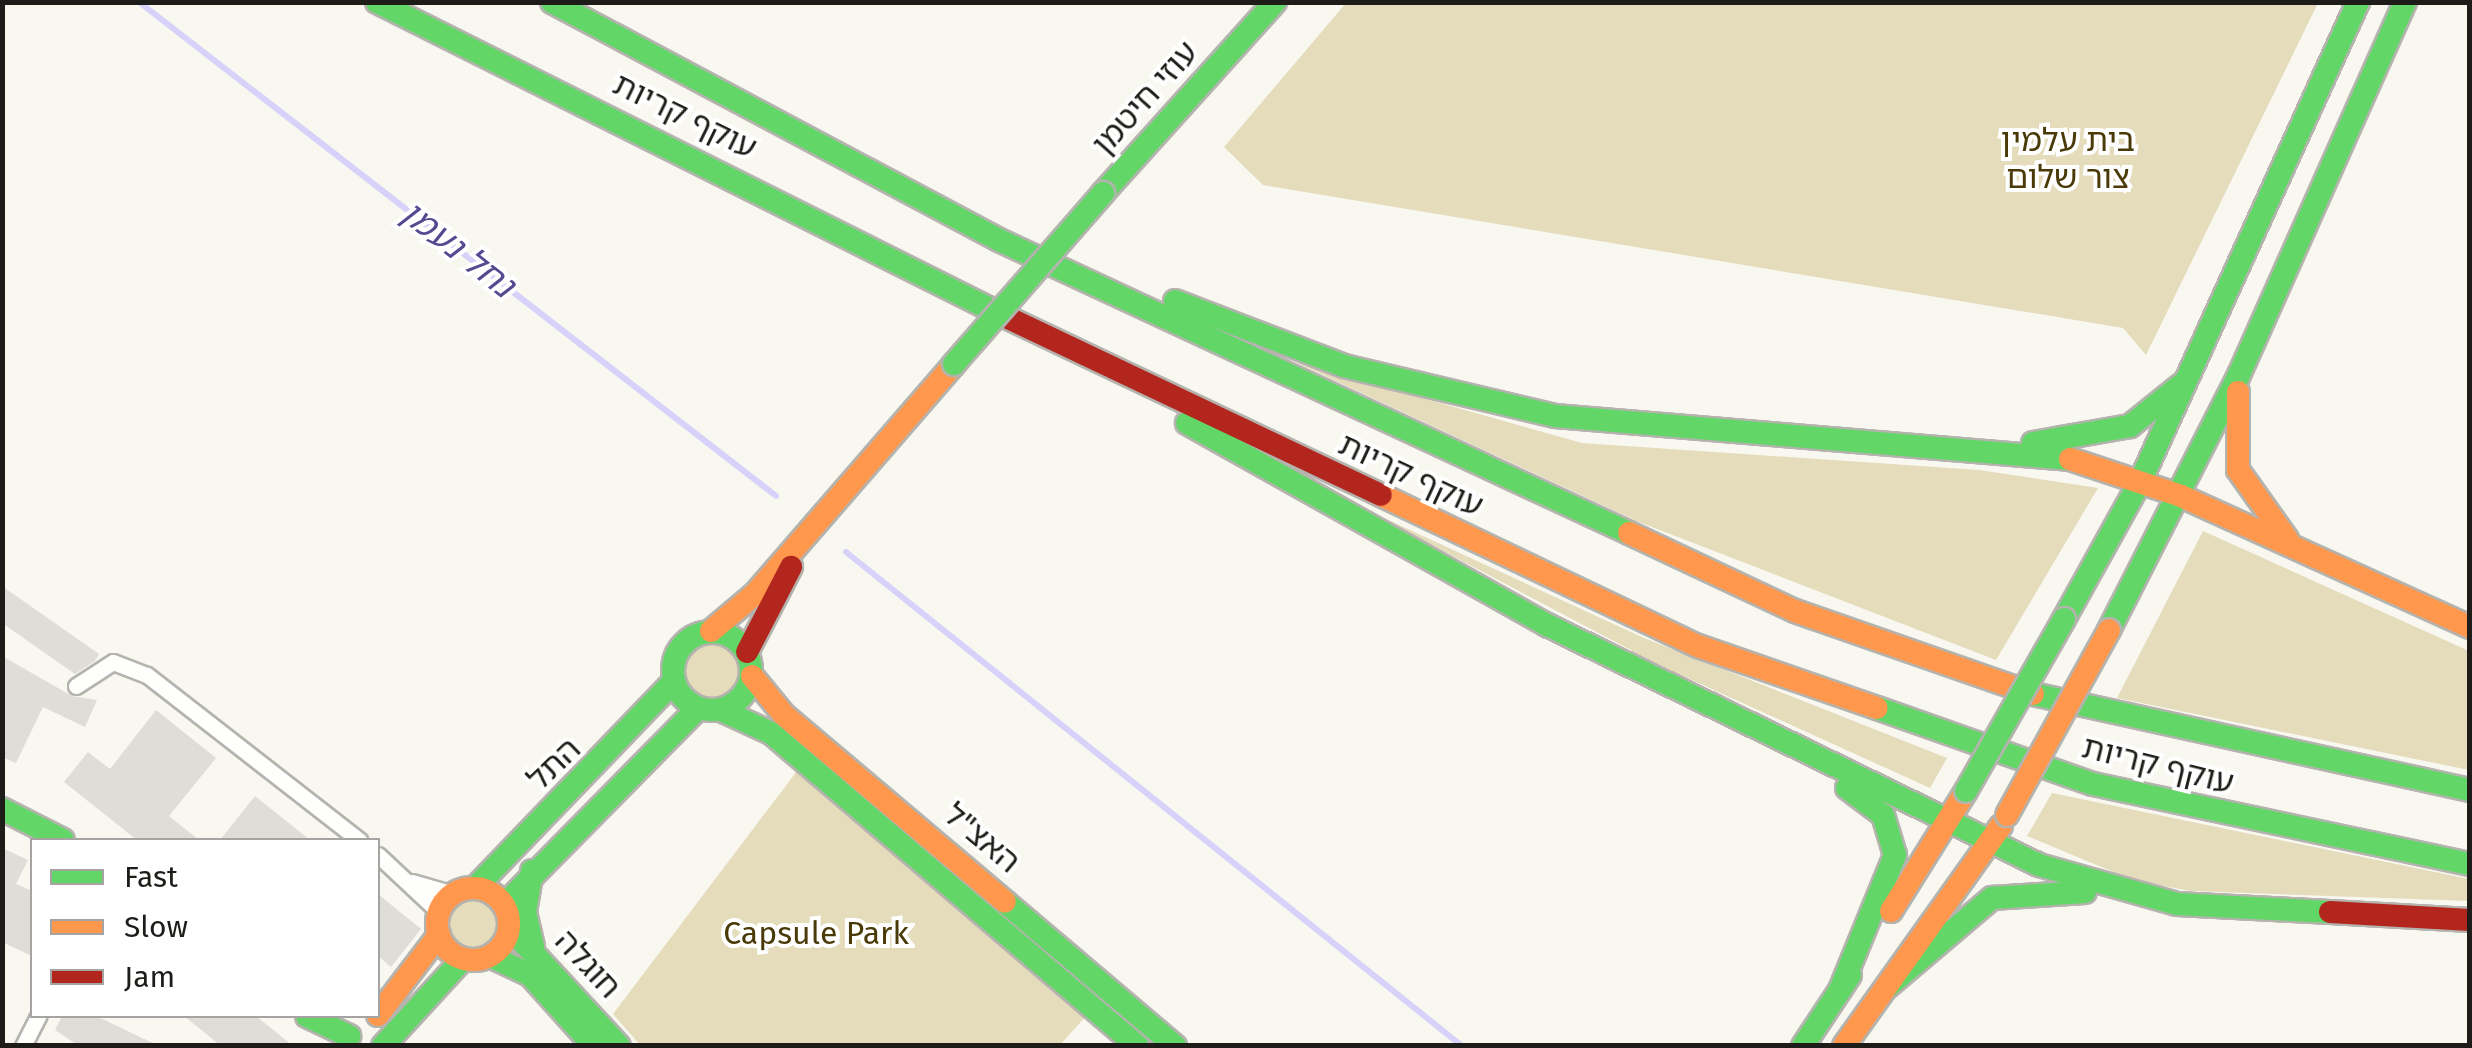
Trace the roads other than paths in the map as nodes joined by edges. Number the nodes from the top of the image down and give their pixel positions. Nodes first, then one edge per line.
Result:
1 (377, 2) edge
2 (552, 2) edge
3 (1275, 2) edge
4 (2358, 2) edge
5 (2404, 2) edge
6 (926, 202) junction
7 (986, 307) junction
8 (2195, 367) junction
9 (2239, 375) junction
10 (1996, 447) junction
11 (2141, 480) junction
12 (2182, 496) junction
13 (832, 506) junction
14 (2304, 554) junction
15 (2470, 627) edge
16 (710, 632) junction
17 (747, 652) junction
18 (752, 676) junction
19 (674, 681) junction
20 (76, 686) dead end
21 (709, 709) junction
22 (1770, 736) junction
23 (2470, 790) edge
24 (2, 809) edge
25 (1947, 823) junction
26 (59, 838) edge
27 (356, 838) edge
28 (1990, 844) junction
29 (380, 857) edge
30 (2470, 864) edge
31 (533, 867) junction
32 (2160, 900) junction
33 (451, 908) junction
34 (506, 916) junction
35 (2470, 920) edge
36 (490, 956) junction
37 (463, 959) junction
38 (540, 959) junction
39 (1887, 987) junction
40 (1840, 990) junction
41 (380, 1011) edge
42 (37, 1018) edge
43 (296, 1018) edge
44 (311, 1018) edge
45 (374, 1018) edge
46 (354, 1040) edge
47 (24, 1046) edge
48 (327, 1046) edge
49 (382, 1046) edge
50 (594, 1046) edge
51 (619, 1046) edge
52 (1138, 1046) edge
53 (1175, 1046) edge
54 (1804, 1046) edge
55 (1844, 1046) edge

1 - 7 main road, עוקף קריות
2 - 6 main road, עוקף קריות
3 - 13 main road, עוזי חיטמן, bridge
4 - 8 main road
5 - 9 main road
6 - 10 main road
6 - 23 main road, עוקף קריות
7 - 22 main road
7 - 30 main road, עוקף קריות
8 - 10 main road
8 - 11 main road
9 - 12 main road
9 - 14 main road
10 - 11 main road
11 - 12 main road
11 - 25 main road, bridge
12 - 14 main road
12 - 28 main road, bridge
13 - 16 main road
13 - 17 main road
14 - 15 main road
16 - 17 main road
16 - 19 main road
17 - 18 main road
18 - 21 main road
18 - 53 main road, האצ"ל
19 - 21 main road
19 - 33 main road, התל
20 - 27 street
21 - 31 main road, התל
21 - 52 main road, האצ"ל
22 - 25 main road
22 - 40 main road
24 - 26 main road
25 - 28 main road
25 - 40 main road
28 - 32 main road
28 - 39 main road
29 - 33 street
31 - 34 main road, התל
31 - 38 main road
32 - 35 main road
32 - 39 main road
33 - 34 main road, חוגלה
33 - 37 main road
33 - 41 main road, התל
34 - 36 main road, התל
34 - 38 main road, חוגלה
36 - 37 main road
36 - 50 main road, חוגלה
37 - 49 main road
38 - 51 main road, חוגלה
39 - 55 main road
40 - 54 main road
42 - 47 street
43 - 48 main road
44 - 46 main road
45 - 46 main road, התל

